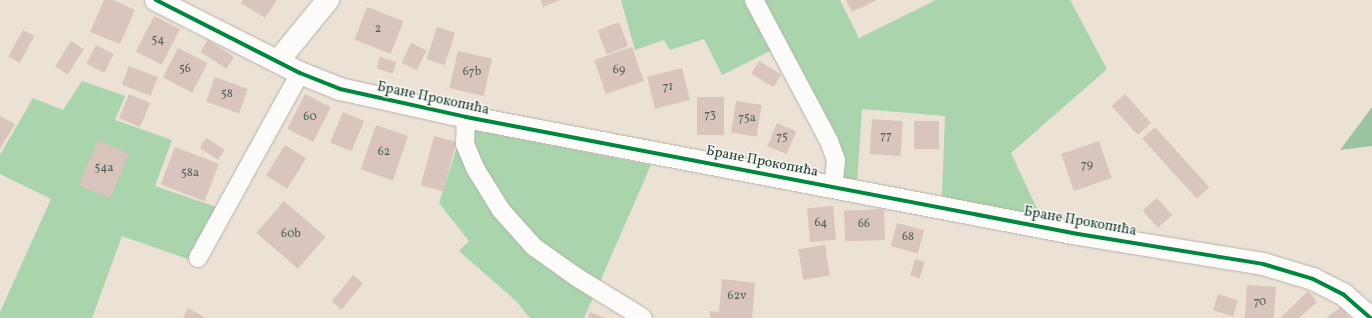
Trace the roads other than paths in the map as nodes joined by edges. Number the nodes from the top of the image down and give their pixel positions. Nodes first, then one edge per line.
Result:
1 (156, 0) edge
2 (328, 0) edge
3 (754, 0) edge
4 (278, 61) junction
5 (300, 73) junction
6 (466, 117) junction
7 (833, 187) junction
8 (198, 258) dead end
9 (644, 318) edge
10 (1370, 318) edge

1 - 4 street, Бране Прокопића
2 - 4 street
3 - 7 street, Бране Прокопића
4 - 5 street, Бране Прокопића
5 - 6 street, Бране Прокопића
5 - 8 street
6 - 7 street, Бране Прокопића
6 - 9 street, Бране Прокопића
7 - 10 street, Бране Прокопића

